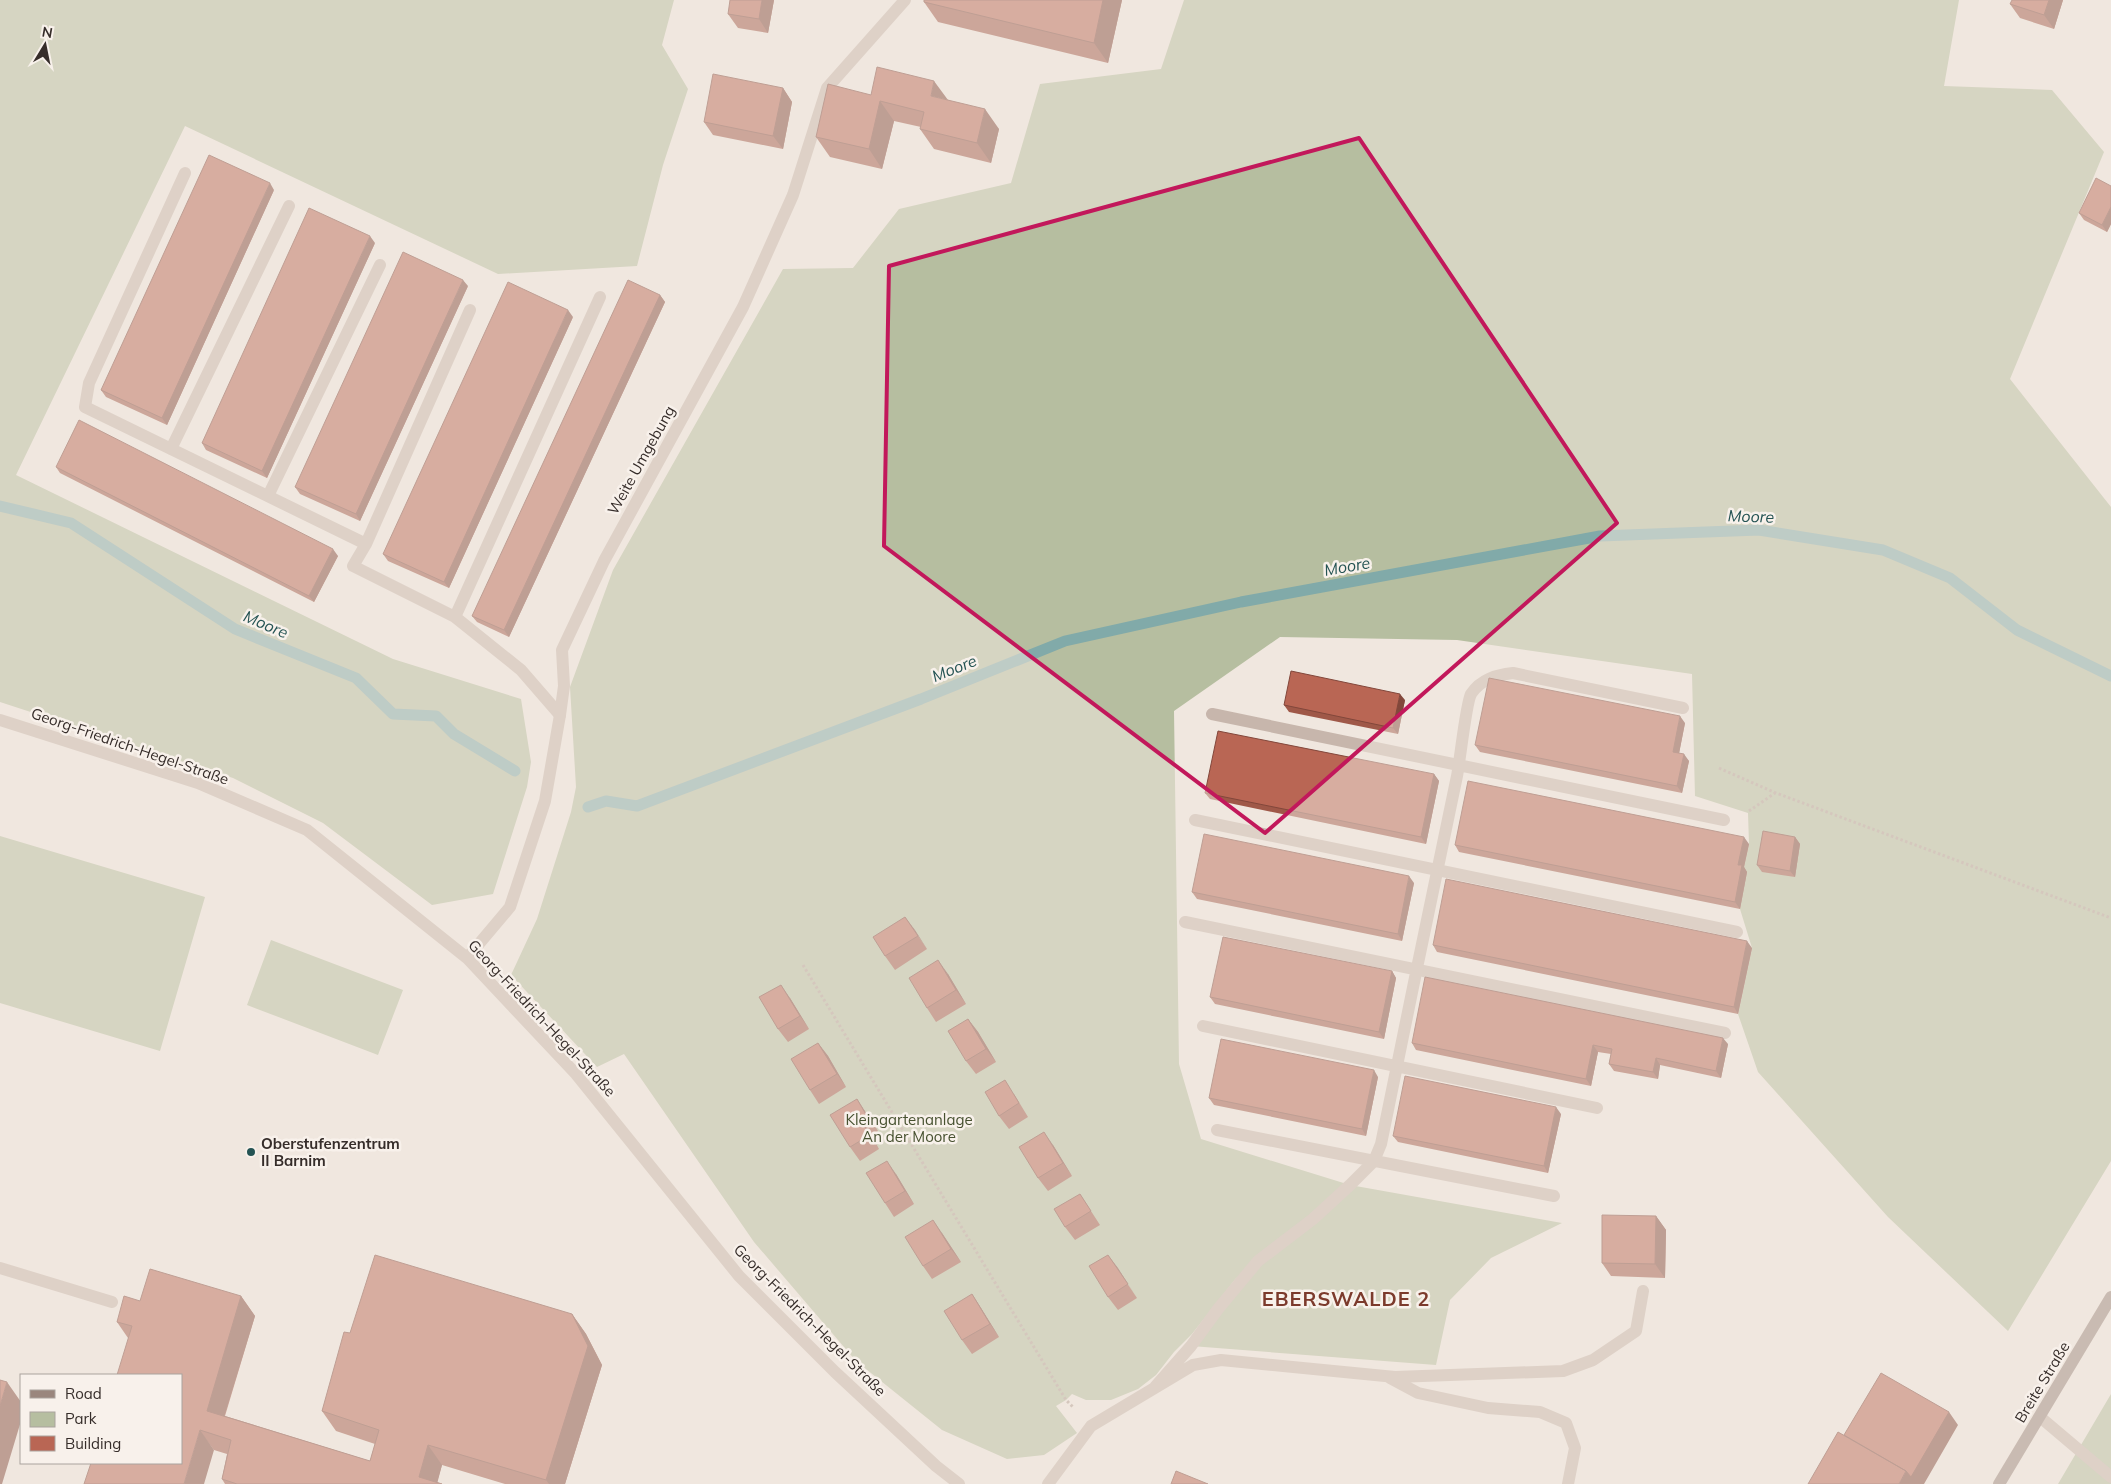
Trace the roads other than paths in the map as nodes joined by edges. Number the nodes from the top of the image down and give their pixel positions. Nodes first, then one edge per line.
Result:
1 (905, 0) edge
2 (185, 173) dead end
3 (289, 206) dead end
4 (380, 265) dead end
5 (600, 296) dead end
6 (470, 310) dead end
7 (171, 449) junction
8 (268, 496) junction
9 (366, 544) junction
10 (455, 616) junction
11 (1683, 708) dead end
12 (1212, 714) dead end
13 (560, 715) junction
14 (0, 720) edge
15 (1460, 765) junction
16 (1195, 820) dead end
17 (1724, 820) dead end
18 (1438, 870) junction
19 (1185, 922) dead end
20 (1737, 932) dead end
21 (467, 958) junction
22 (1417, 970) junction
23 (1203, 1026) dead end
24 (1725, 1033) dead end
25 (1397, 1066) junction
26 (1597, 1108) dead end
27 (1217, 1130) dead end
28 (1374, 1161) junction
29 (1554, 1196) dead end
30 (0, 1268) edge
31 (1643, 1291) dead end
32 (2111, 1297) edge
33 (112, 1302) dead end
34 (1385, 1376) junction
35 (1155, 1387) junction
36 (2040, 1417) junction
37 (2111, 1477) edge
38 (959, 1484) edge
39 (1048, 1484) edge
40 (1568, 1484) edge
41 (1999, 1484) edge

1 - 13 street, Weite Umgebung
2 - 7 street
3 - 7 street
4 - 8 street
5 - 10 street
6 - 9 street
7 - 8 street
8 - 9 street
9 - 10 street
10 - 13 street
11 - 15 street
12 - 15 street
13 - 21 street, Weite Umgebung
14 - 21 street, Georg-Friedrich-Hegel-Straße
15 - 17 street
15 - 18 street
16 - 18 street
18 - 20 street
18 - 22 street
19 - 22 street
21 - 38 street, Georg-Friedrich-Hegel-Straße
22 - 24 street
22 - 25 street
23 - 25 street
25 - 26 street
25 - 28 street
27 - 28 street
28 - 29 street
28 - 35 street
30 - 33 street
31 - 34 street
32 - 36 main road, Breite Straße
34 - 35 street
34 - 40 street
35 - 39 street
36 - 37 street
36 - 41 main road, Breite Straße

